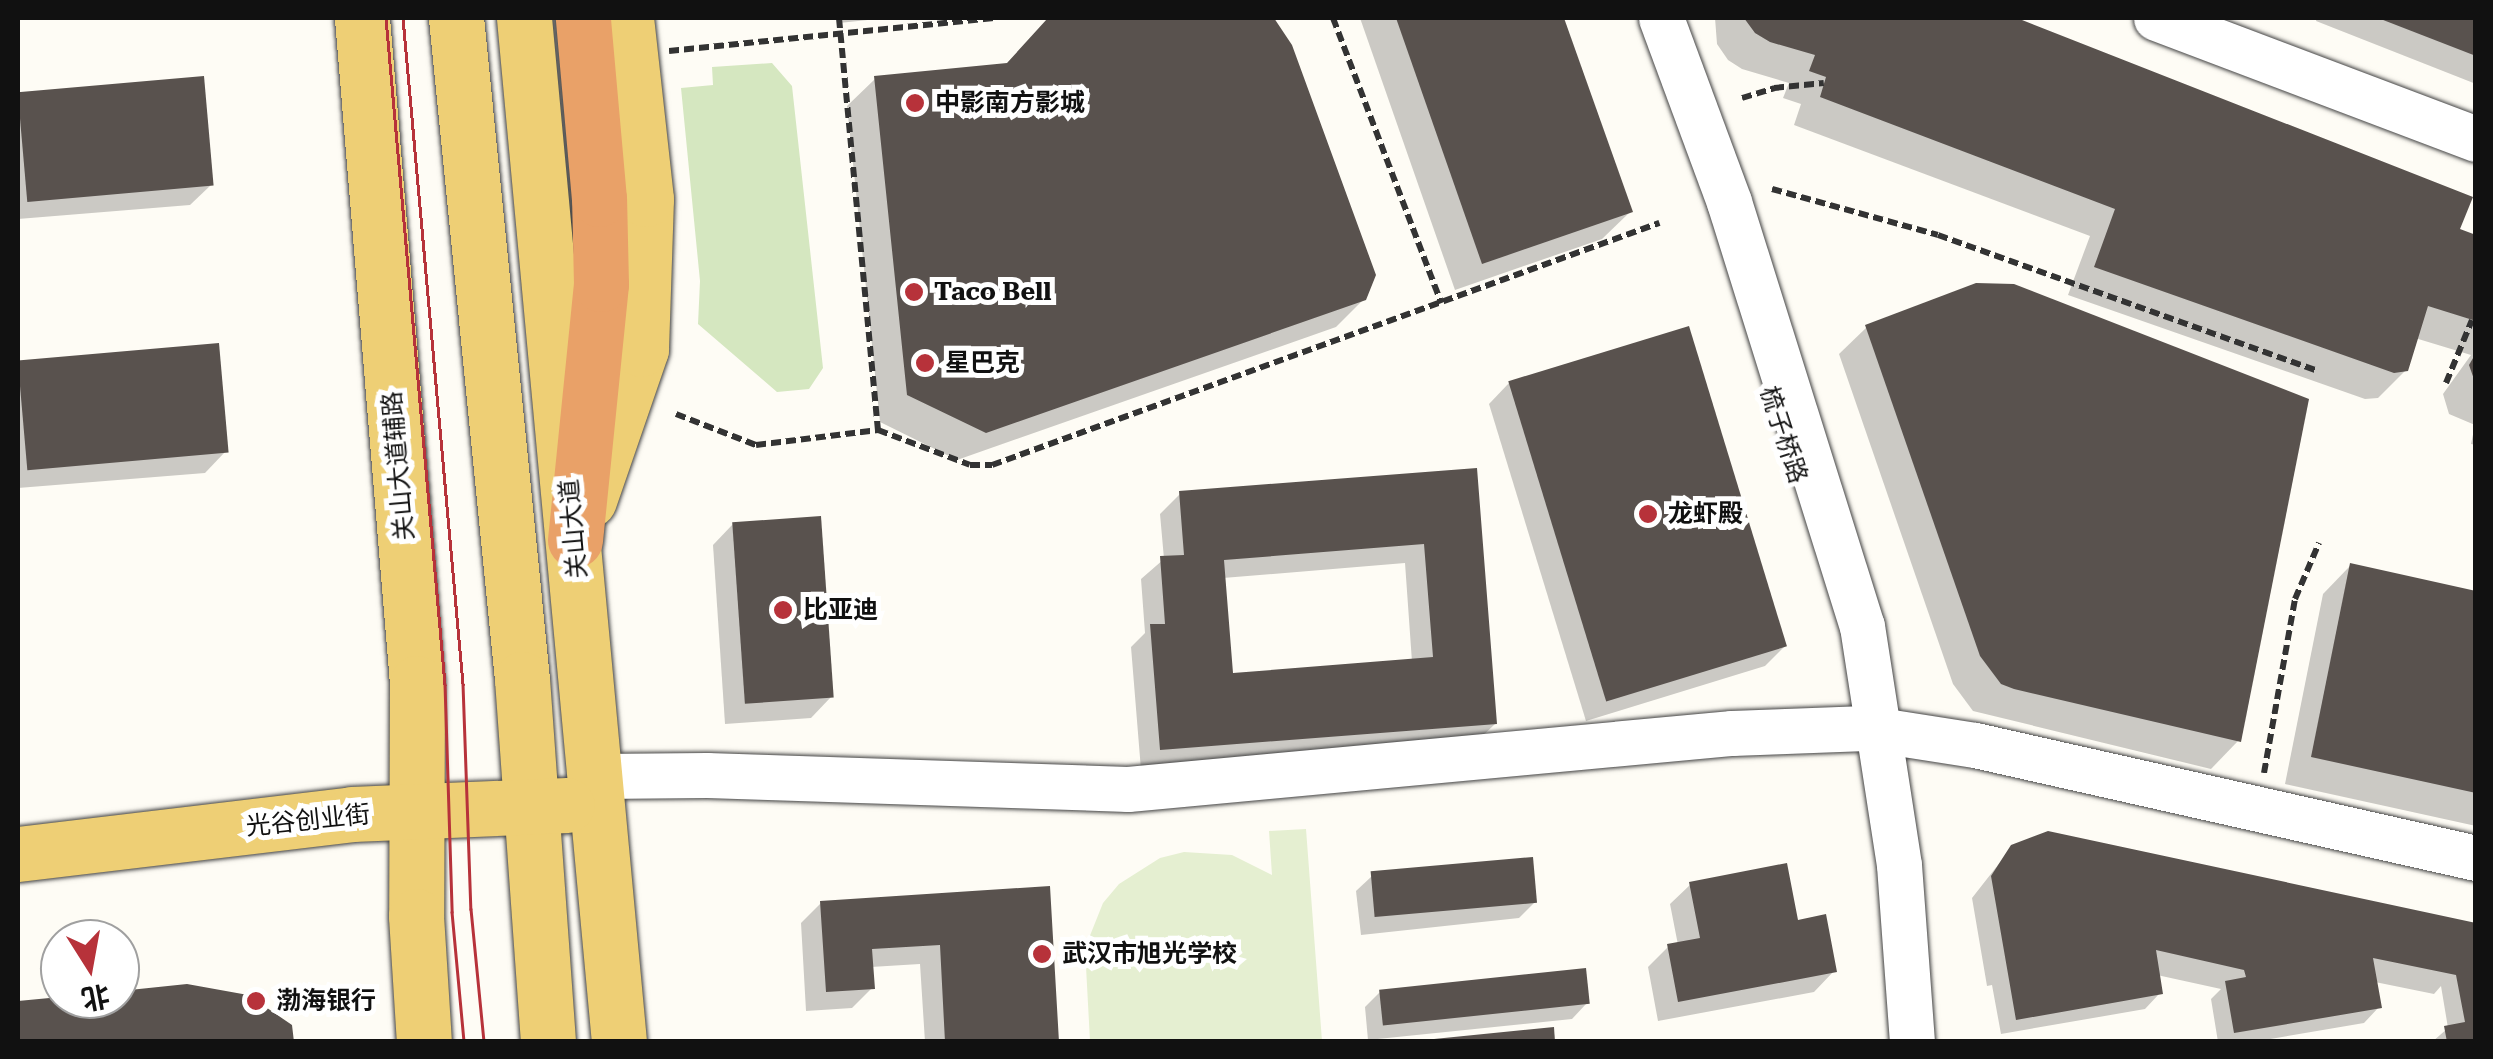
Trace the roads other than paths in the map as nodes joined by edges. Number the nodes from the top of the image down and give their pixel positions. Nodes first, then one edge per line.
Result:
1 (362, 18) edge
2 (456, 18) edge
3 (524, 18) edge
4 (583, 18) edge
5 (1632, 18) edge
6 (1661, 18) edge
7 (2156, 18) edge
8 (2208, 18) edge
9 (644, 34) edge
10 (2476, 118) edge
11 (2476, 138) edge
12 (575, 540) junction
13 (1874, 741) junction
14 (598, 789) junction
15 (529, 791) junction
16 (417, 794) junction
17 (18, 819) edge
18 (18, 854) edge
19 (2476, 858) edge
20 (2476, 879) edge
21 (424, 1042) edge
22 (548, 1042) edge
23 (619, 1042) edge
24 (1912, 1042) edge

1 - 16 main road, 关山大道辅路
2 - 15 main road
3 - 12 main road, 关山大道
4 - 12 highway
5 - 13 street, 梳子桥路
6 - 13 street, 梳子桥路
7 - 11 street
8 - 10 street
9 - 12 main road
12 - 14 main road, 关山大道
13 - 14 street
13 - 19 street
13 - 20 street
13 - 24 street, 梳子桥路
14 - 15 main road, 光谷创业街
14 - 23 main road, 关山大道
15 - 16 main road, 光谷创业街
15 - 22 main road
16 - 17 main road, 光谷创业街
16 - 18 main road, 光谷创业街
16 - 21 main road, 关山大道辅路

